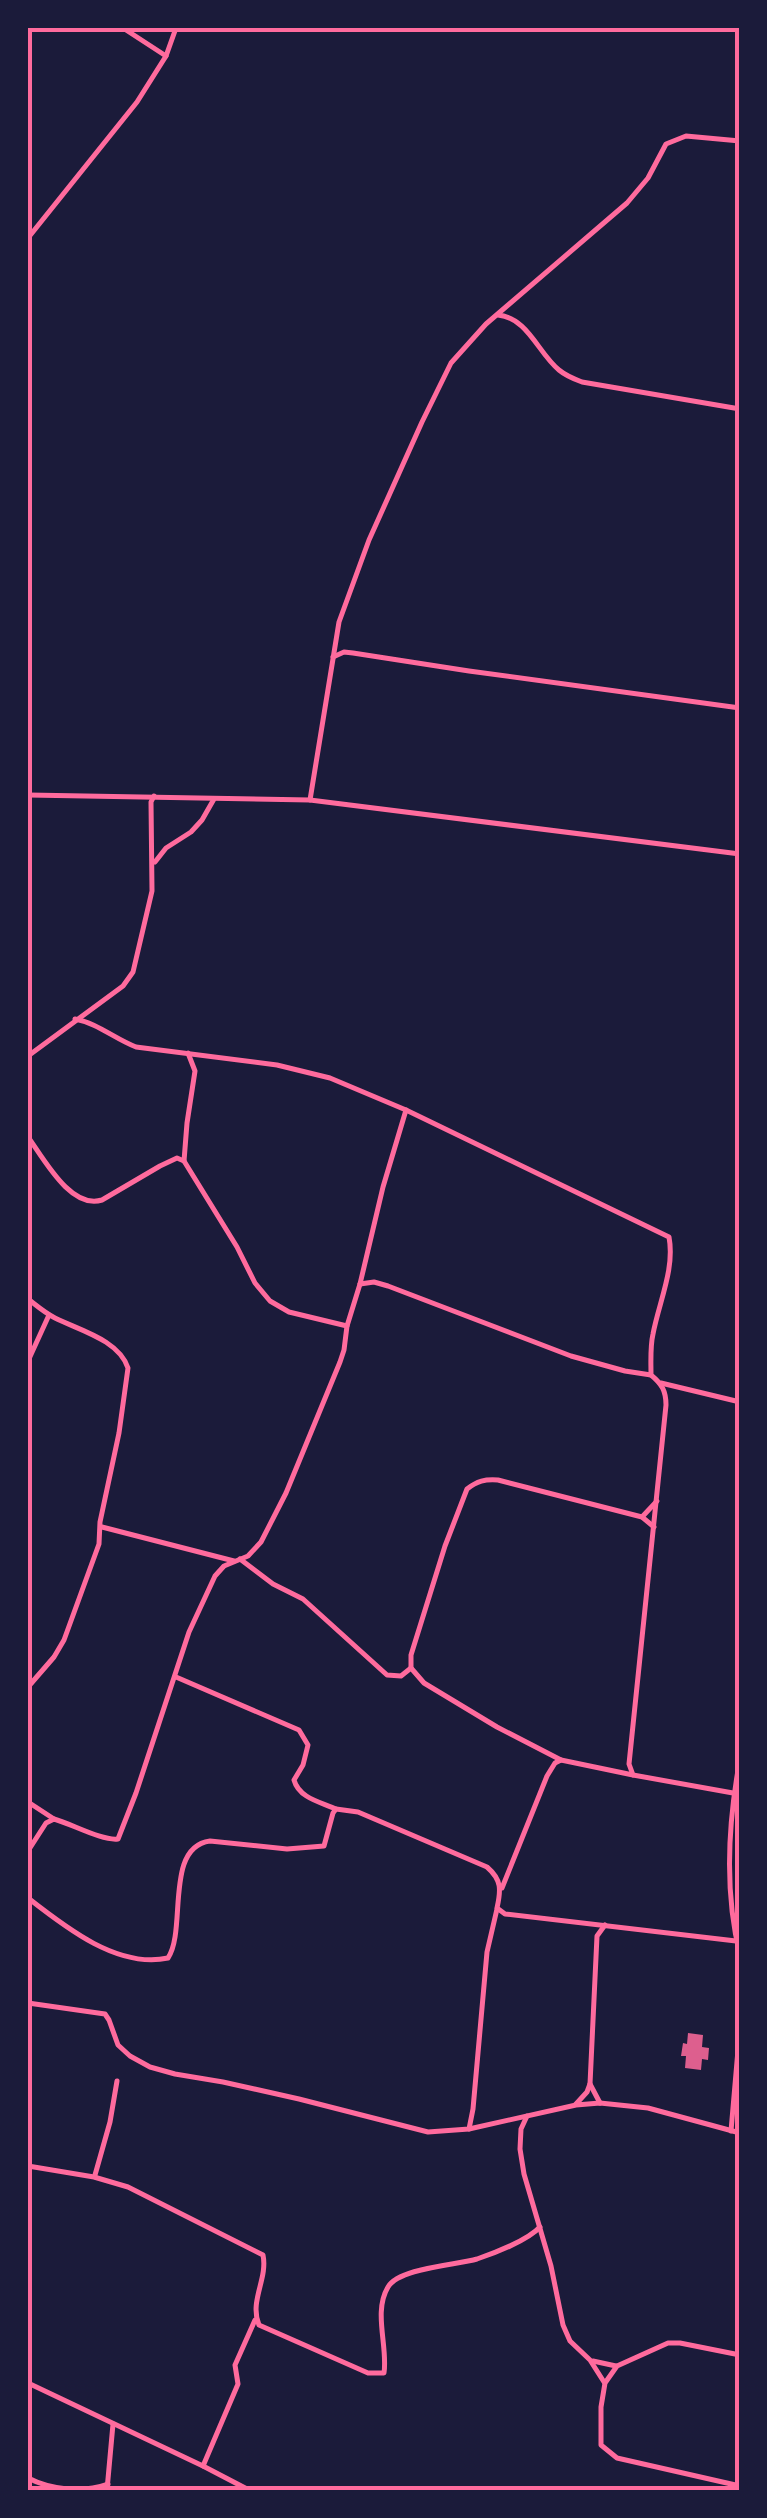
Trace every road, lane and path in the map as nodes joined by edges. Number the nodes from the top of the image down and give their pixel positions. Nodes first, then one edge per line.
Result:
1 (122, 28) edge
2 (176, 28) edge
3 (166, 56) junction
4 (740, 141) edge
5 (28, 238) edge
6 (498, 316) junction
7 (740, 409) edge
8 (333, 657) junction
9 (740, 708) edge
10 (28, 795) edge
11 (154, 796) junction
12 (214, 797) junction
13 (310, 800) junction
14 (740, 854) edge
15 (153, 865) junction
16 (75, 1018) junction
17 (188, 1053) junction
18 (28, 1056) edge
19 (406, 1110) junction
20 (28, 1137) edge
21 (184, 1161) junction
22 (360, 1284) junction
23 (28, 1300) edge
24 (49, 1315) junction
25 (347, 1326) junction
26 (28, 1361) edge
27 (651, 1374) junction
28 (661, 1384) junction
29 (740, 1402) edge
30 (657, 1502) junction
31 (642, 1517) junction
32 (100, 1526) junction
33 (654, 1528) junction
34 (237, 1560) junction
35 (411, 1668) junction
36 (176, 1677) junction
37 (28, 1687) edge
38 (740, 1759) edge
39 (562, 1760) junction
40 (634, 1775) junction
41 (733, 1793) junction
42 (28, 1802) edge
43 (336, 1810) junction
44 (54, 1819) junction
45 (28, 1850) edge
46 (737, 1874) dead end
47 (728, 1879) junction
48 (501, 1889) junction
49 (28, 1898) edge
50 (497, 1908) junction
51 (606, 1925) junction
52 (736, 1941) junction
53 (740, 1955) edge
54 (28, 2003) edge
55 (740, 2028) edge
56 (118, 2081) dead end
57 (590, 2084) junction
58 (600, 2103) junction
59 (576, 2105) junction
60 (527, 2116) junction
61 (469, 2128) junction
62 (731, 2131) junction
63 (740, 2133) edge
64 (28, 2166) edge
65 (94, 2177) junction
66 (540, 2227) junction
67 (256, 2320) junction
68 (740, 2355) edge
69 (590, 2360) junction
70 (617, 2366) junction
71 (28, 2383) edge
72 (604, 2383) junction
73 (112, 2424) junction
74 (203, 2466) junction
75 (28, 2478) edge
76 (740, 2486) edge
77 (107, 2487) edge
78 (249, 2490) edge

1 - 3 street
2 - 3 street
3 - 5 street
4 - 6 street
6 - 7 street
6 - 8 street
8 - 9 street
8 - 13 street
10 - 11 street
11 - 12 street
11 - 15 street
12 - 13 street
12 - 15 street
13 - 14 street
15 - 16 street
16 - 17 street
16 - 18 street
17 - 19 street
17 - 21 street
19 - 22 street
19 - 27 street
20 - 21 street
21 - 25 street
22 - 25 street
22 - 27 street
23 - 24 street
24 - 26 street
24 - 32 street
25 - 34 street
27 - 28 street
28 - 29 street
28 - 30 street
30 - 31 street
30 - 33 street
31 - 33 street
31 - 35 street
32 - 34 street
32 - 37 street
33 - 40 street
34 - 35 street
34 - 36 street
35 - 39 street
36 - 43 street
36 - 44 street
38 - 41 street
39 - 40 street
39 - 48 street
40 - 41 street
41 - 47 street
42 - 44 street
43 - 48 street
43 - 49 street
44 - 45 street
46 - 47 street
47 - 52 street
48 - 50 street
50 - 51 street
50 - 61 street
51 - 52 street
51 - 57 street
52 - 53 street
54 - 61 street
55 - 62 street
56 - 65 street
57 - 58 street
57 - 59 street
58 - 59 street
58 - 62 street
59 - 60 street
60 - 61 street
60 - 66 street
62 - 63 street
64 - 65 street
65 - 67 street
66 - 67 street
66 - 69 street
67 - 74 street
68 - 70 street
69 - 70 street
69 - 72 street
70 - 72 street
71 - 73 street
72 - 76 street
73 - 74 street
73 - 77 street
74 - 78 street
75 - 77 street

